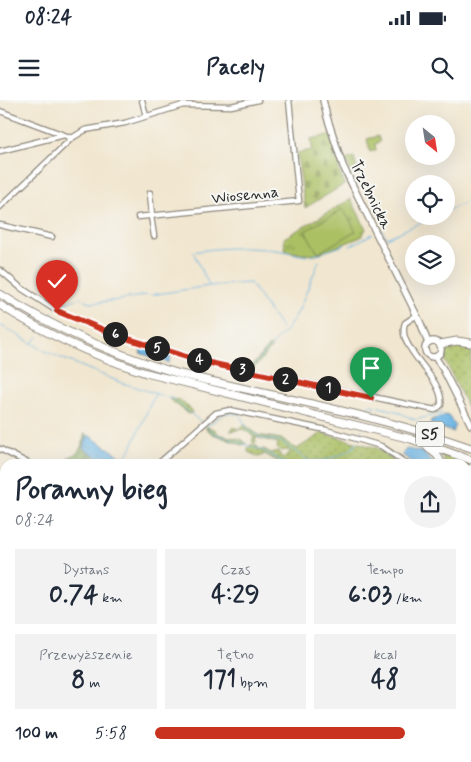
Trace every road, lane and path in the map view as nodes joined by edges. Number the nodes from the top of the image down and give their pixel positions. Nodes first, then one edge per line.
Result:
1 (142, 100) edge
2 (258, 100) edge
3 (289, 100) edge
4 (323, 100) edge
5 (0, 111) edge
6 (146, 116) junction
7 (65, 135) junction
8 (72, 138) junction
9 (0, 151) edge
10 (150, 193) dead end
11 (0, 207) edge
12 (152, 216) junction
13 (138, 217) dead end
14 (0, 225) edge
15 (154, 236) dead end
16 (52, 237) dead end
17 (0, 270) edge
18 (0, 294) edge
19 (0, 305) edge
20 (417, 315) junction
21 (471, 343) edge
22 (436, 348) junction
23 (471, 348) edge
24 (471, 425) edge
25 (411, 439) junction
26 (471, 448) edge
27 (0, 449) edge
28 (20, 459) edge
29 (164, 459) edge
30 (400, 459) edge
31 (439, 459) edge
32 (468, 459) edge

1 - 6 street
2 - 6 street
3 - 12 street, Wiosenna
4 - 20 main road, Trzebnicka
5 - 7 street
6 - 8 street
7 - 8 street
7 - 9 street
8 - 11 street
10 - 12 street
12 - 13 street, Wiosenna
12 - 15 street
14 - 16 street
17 - 20 street
18 - 26 highway, S5
19 - 25 highway, S5
20 - 22 main road, Trzebnicka
21 - 22 highway
22 - 23 highway
22 - 24 main road
25 - 31 highway
25 - 32 highway, S5
27 - 28 street
29 - 30 street

